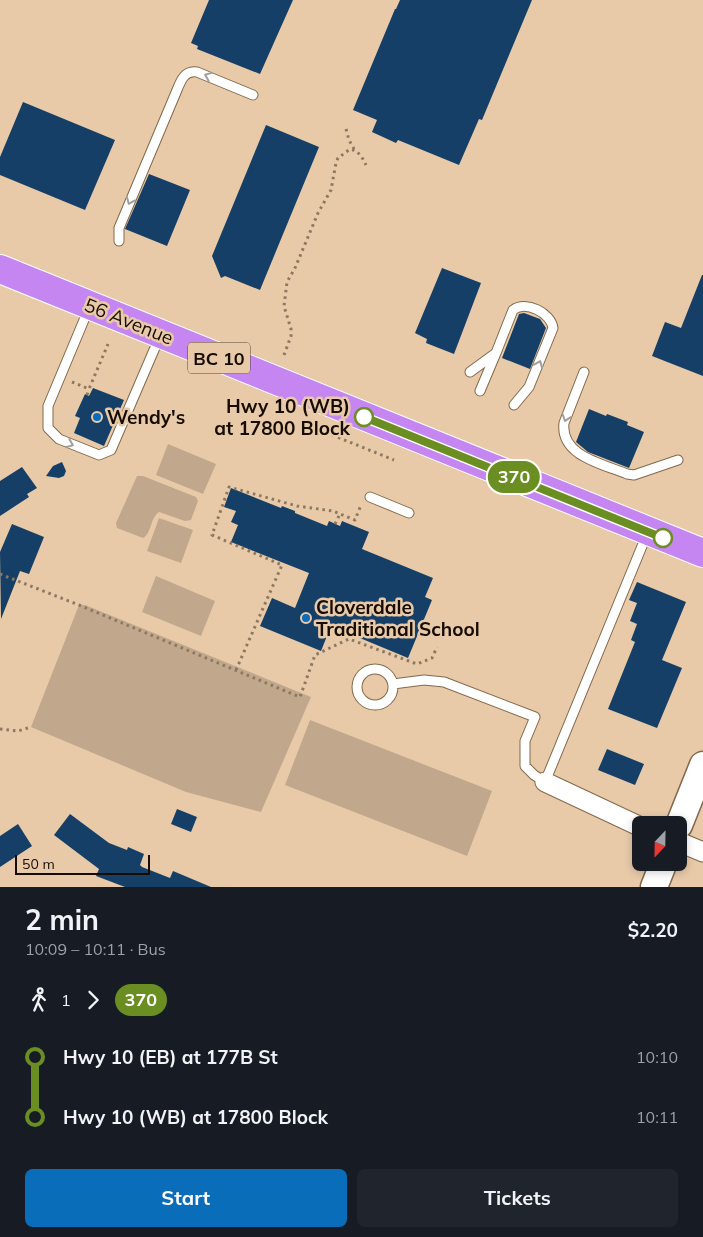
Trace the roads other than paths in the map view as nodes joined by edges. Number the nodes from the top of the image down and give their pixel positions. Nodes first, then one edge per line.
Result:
1 (253, 95) dead end
2 (119, 241) dead end
3 (0, 268) edge
4 (90, 305) junction
5 (160, 334) junction
6 (496, 352) junction
7 (470, 372) dead end
8 (584, 372) dead end
9 (480, 391) dead end
10 (514, 405) dead end
11 (678, 460) dead end
12 (370, 497) dead end
13 (409, 513) dead end
14 (648, 531) junction
15 (703, 554) edge
16 (393, 684) junction
17 (703, 765) edge
18 (545, 782) junction
19 (683, 816) edge
20 (632, 823) edge
21 (688, 846) edge
22 (703, 852) edge
23 (660, 871) edge
24 (654, 887) edge

1 -> 2 lane
3 - 4 highway, 56 Avenue / BC 10
4 - 5 highway, 56 Avenue / BC 10
4 -> 5 lane
5 - 14 highway, 56 Avenue / BC 10
6 - 7 lane
6 - 9 lane
10 -> 6 lane
8 -> 11 lane
12 - 13 lane
14 - 15 highway, 56 Avenue / BC 10
14 - 18 lane
16 - 16 lane
16 - 18 lane
17 - 19 street
18 - 20 street
21 - 22 street
23 - 24 street

